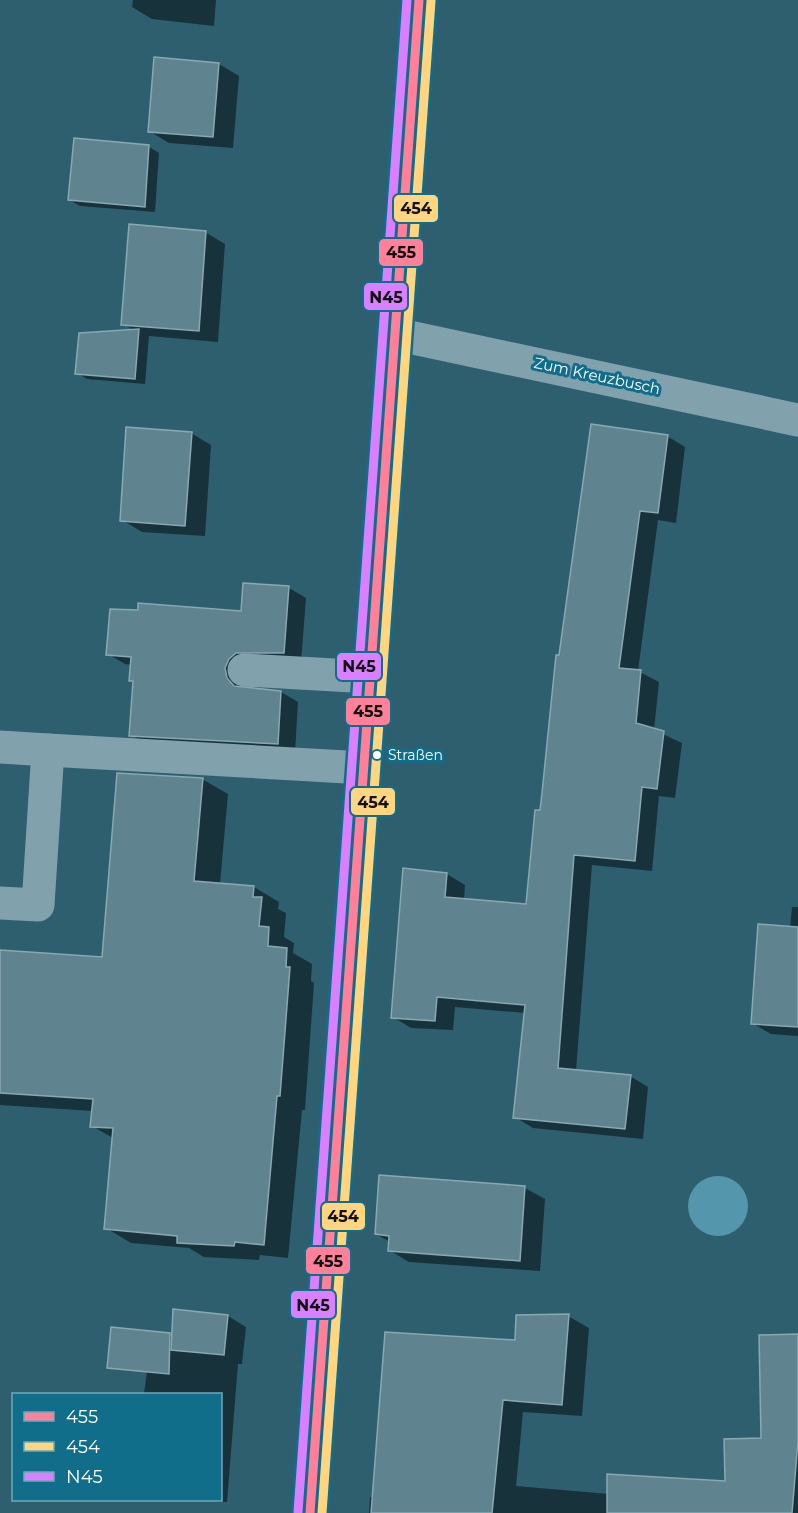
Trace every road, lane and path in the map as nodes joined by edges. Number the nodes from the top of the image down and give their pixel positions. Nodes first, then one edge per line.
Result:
1 (419, 0) edge
2 (395, 334) junction
3 (798, 420) edge
4 (244, 670) dead end
5 (370, 677) junction
6 (0, 747) edge
7 (48, 750) junction
8 (364, 768) junction
9 (0, 903) edge
10 (310, 1513) edge

1 - 2 main road
2 - 3 street, Zum Kreuzbusch
2 - 5 main road
4 - 5 street
5 - 8 main road
6 - 7 street
7 - 8 street
7 - 9 street
8 - 10 main road

